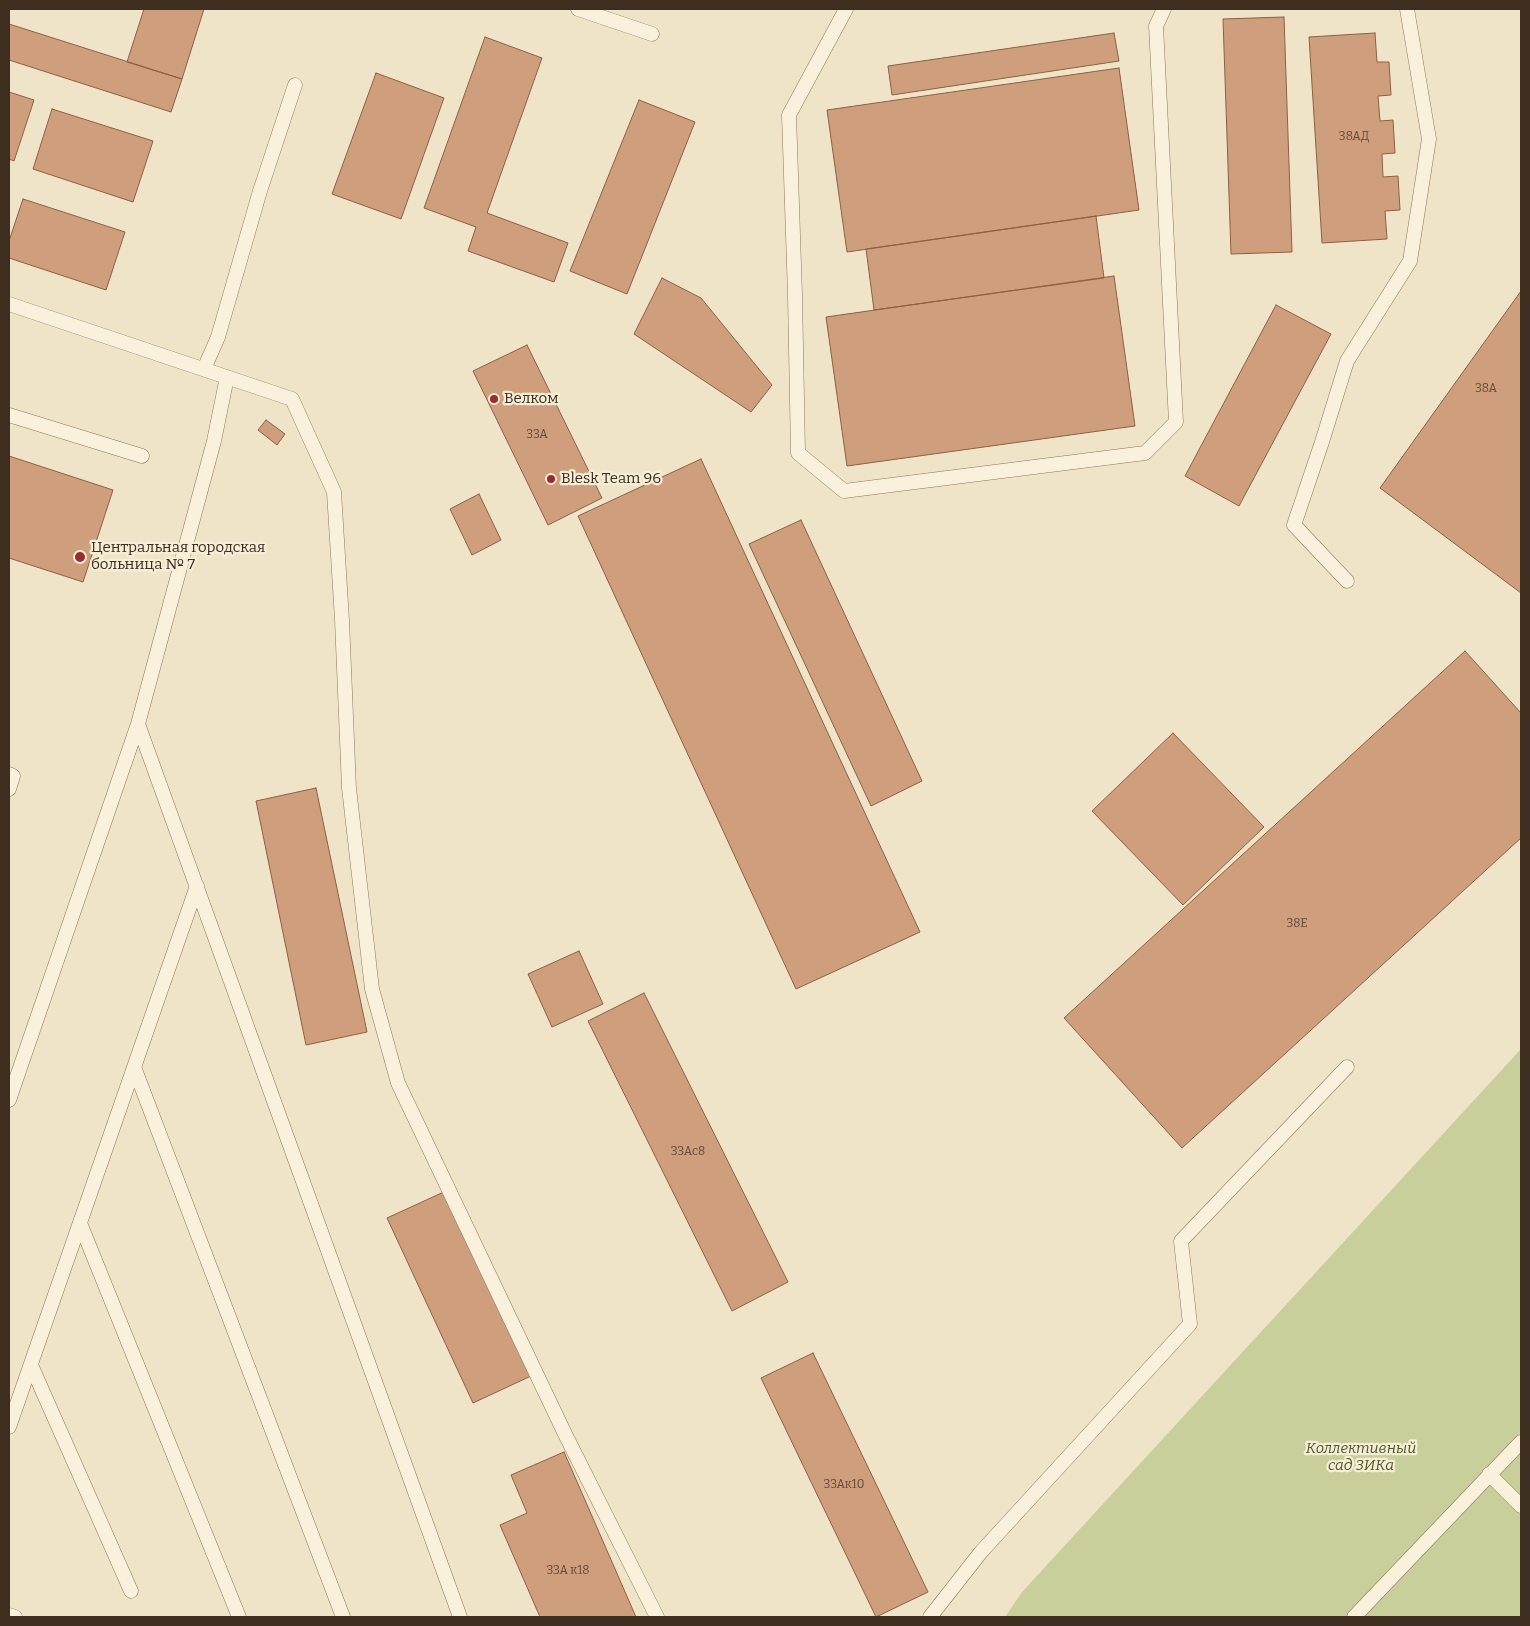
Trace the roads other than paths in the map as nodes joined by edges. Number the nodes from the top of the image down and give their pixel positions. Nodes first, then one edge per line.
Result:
1 (578, 9) edge
2 (846, 9) edge
3 (1164, 9) edge
4 (1407, 9) edge
5 (652, 34) dead end
6 (295, 85) dead end
7 (9, 304) edge
8 (204, 369) junction
9 (227, 377) junction
10 (9, 415) edge
11 (142, 456) dead end
12 (1347, 581) dead end
13 (138, 724) junction
14 (9, 774) edge
15 (9, 789) edge
16 (197, 886) junction
17 (134, 1067) junction
18 (1347, 1067) dead end
19 (9, 1100) edge
20 (80, 1222) junction
21 (30, 1364) junction
22 (9, 1427) edge
23 (1521, 1442) edge
24 (1488, 1474) junction
25 (1521, 1506) edge
26 (132, 1591) dead end
27 (9, 1614) edge
28 (15, 1617) edge
29 (239, 1617) edge
30 (343, 1617) edge
31 (460, 1617) edge
32 (657, 1617) edge
33 (930, 1617) edge
34 (1354, 1617) edge

1 - 5 lane
2 - 3 lane
4 - 12 lane
6 - 8 lane
7 - 8 lane
8 - 9 lane
9 - 13 lane
9 - 32 lane
10 - 11 lane
13 - 16 lane
13 - 19 lane
14 - 15 lane
16 - 17 lane
16 - 31 lane
17 - 20 lane
17 - 30 lane
18 - 33 lane
20 - 21 lane
20 - 29 lane
21 - 22 lane
21 - 26 lane
23 - 24 lane
24 - 25 lane
24 - 34 lane
27 - 28 lane

